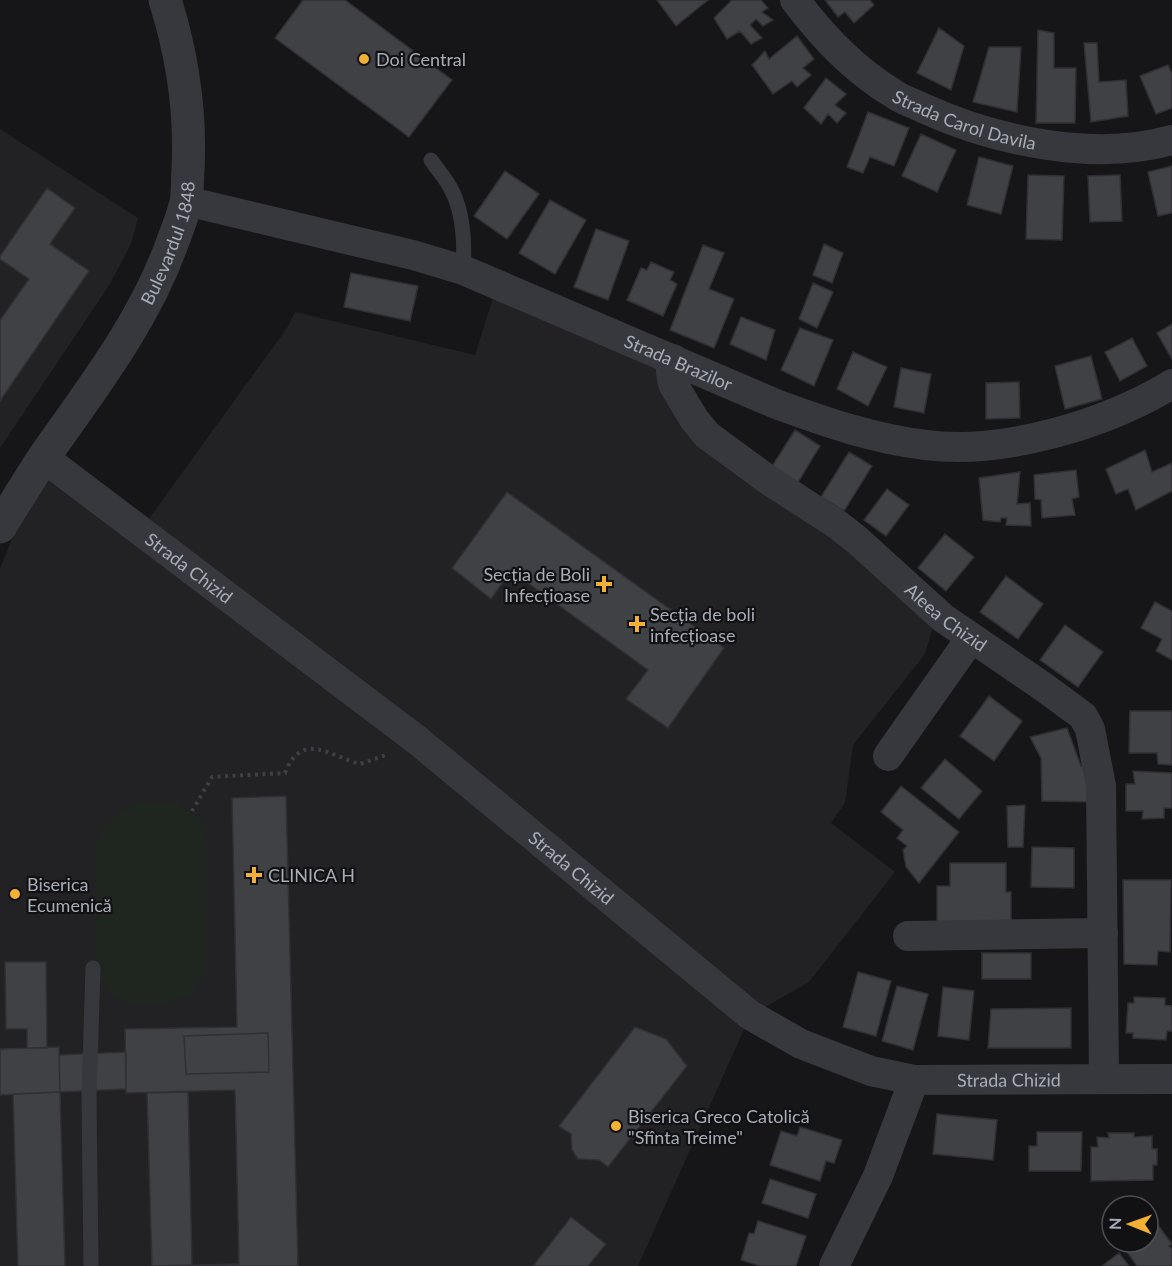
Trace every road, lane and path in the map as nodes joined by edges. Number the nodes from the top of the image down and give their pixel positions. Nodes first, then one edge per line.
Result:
1 (165, 0) edge
2 (795, 0) edge
3 (1172, 140) edge
4 (431, 160) dead end
5 (186, 201) junction
6 (463, 270) junction
7 (673, 359) junction
8 (1172, 384) edge
9 (44, 458) junction
10 (0, 527) edge
11 (971, 638) junction
12 (888, 756) dead end
13 (379, 758) dead end
14 (192, 811) dead end
15 (1103, 933) junction
16 (908, 936) dead end
17 (93, 968) dead end
18 (1104, 1078) junction
19 (1172, 1079) edge
20 (914, 1080) junction
21 (91, 1266) edge
22 (834, 1266) edge

1 - 5 street, Bulevardul 1848
2 - 3 street, Strada Carol Davila
4 - 6 lane
5 - 6 street, Strada Brazilor
5 - 9 street, Bulevardul 1848
6 - 7 street, Strada Brazilor
7 - 8 street, Strada Brazilor
7 - 11 street, Aleea Chizid
9 - 10 street, Bulevardul 1848
9 - 20 street, Strada Chizid
11 - 12 street
11 - 15 street, Aleea Chizid
13 - 14 path
15 - 16 street
15 - 18 street, Aleea Chizid
17 - 21 lane
18 - 19 street, Strada Chizid
18 - 20 street, Strada Chizid
20 - 22 street

